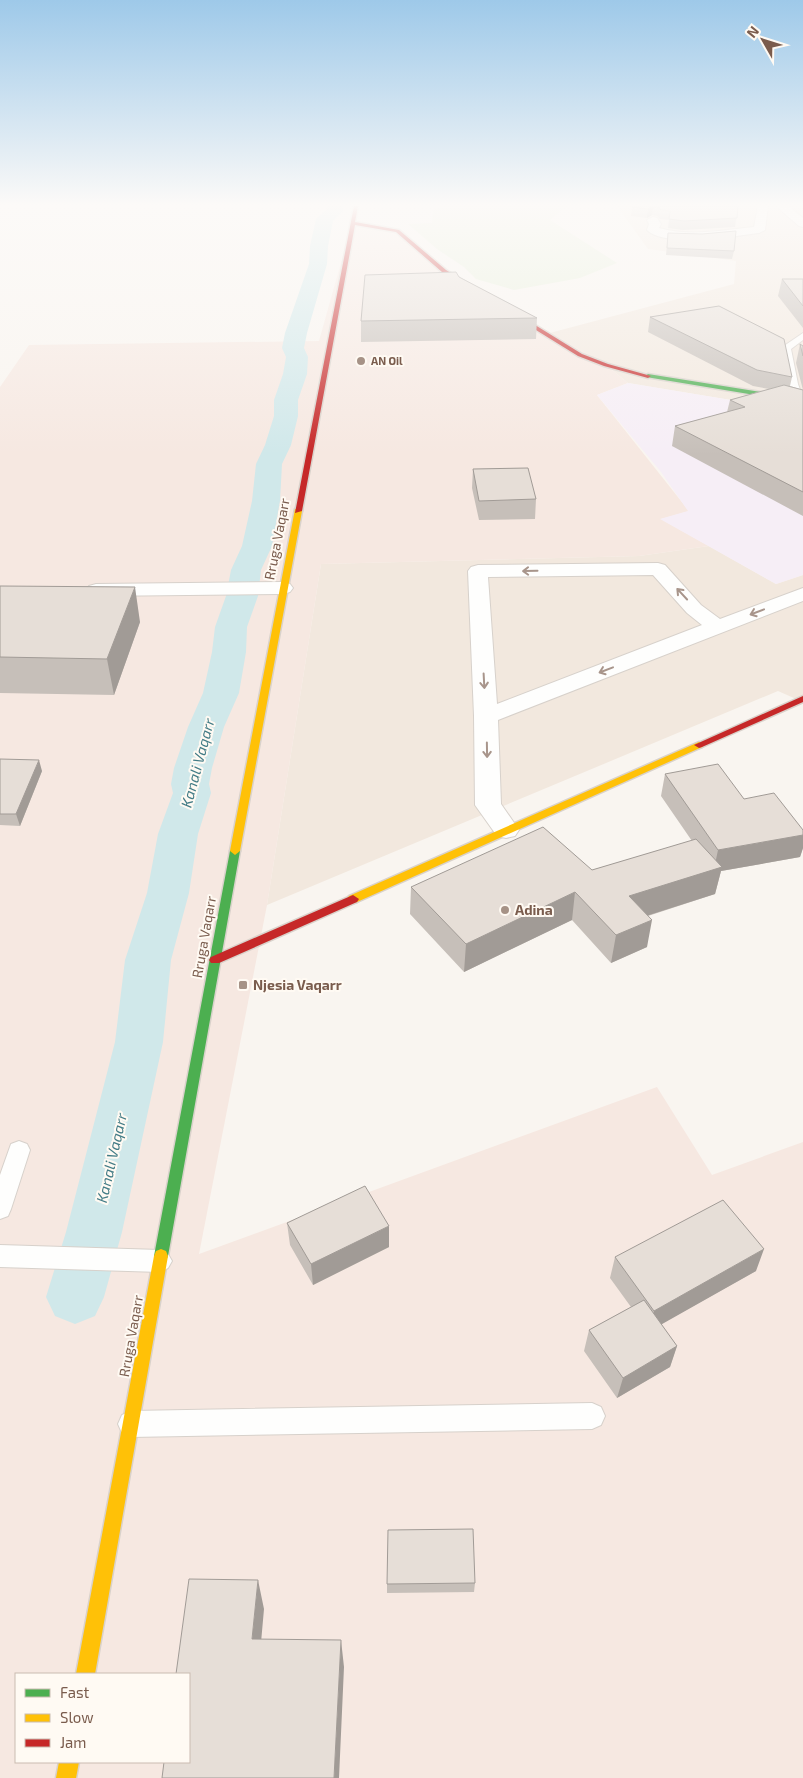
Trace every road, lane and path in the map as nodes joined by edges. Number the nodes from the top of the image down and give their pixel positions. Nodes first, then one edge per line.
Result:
1 (340, 289) edge
2 (473, 289) edge
3 (803, 336) edge
4 (802, 403) edge
5 (283, 588) junction
6 (78, 590) edge
7 (803, 594) edge
8 (718, 627) junction
9 (803, 699) edge
10 (486, 716) junction
11 (506, 830) junction
12 (215, 960) junction
13 (19, 1150) dead end
14 (0, 1208) edge
15 (0, 1256) edge
16 (160, 1261) junction
17 (592, 1416) dead end
18 (131, 1424) junction
19 (85, 1673) edge
20 (69, 1763) edge
21 (66, 1778) edge

1 - 5 main road, Rruga Vaqarr
2 - 4 main road
3 - 4 lane
5 - 6 street
5 - 12 main road, Rruga Vaqarr
7 -> 8 street
8 -> 10 street
8 -> 10 street
9 - 11 main road
10 -> 11 street
11 - 12 main road
12 - 16 main road, Rruga Vaqarr
13 - 14 lane
15 - 16 lane
16 - 18 main road, Rruga Vaqarr
17 - 18 lane
18 - 19 main road, Rruga Vaqarr
20 - 21 main road

